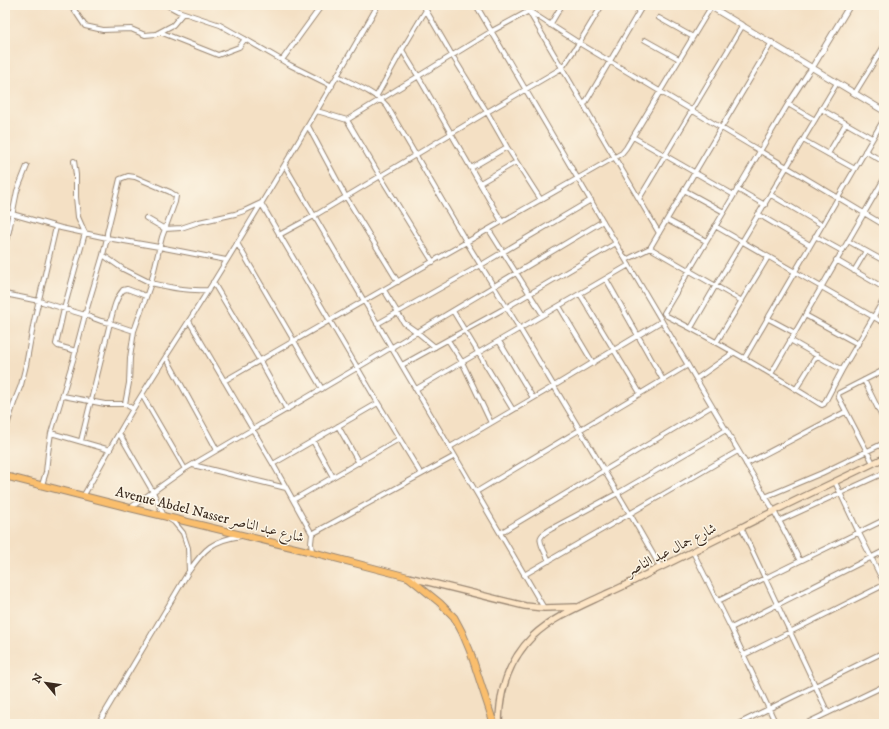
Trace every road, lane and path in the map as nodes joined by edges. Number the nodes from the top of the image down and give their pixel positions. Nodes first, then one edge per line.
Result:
1 (71, 5) edge
2 (167, 5) edge
3 (322, 5) edge
4 (369, 5) edge
5 (423, 5) edge
6 (476, 5) edge
7 (525, 5) edge
8 (562, 5) edge
9 (602, 5) edge
10 (643, 5) edge
11 (850, 5) edge
12 (878, 5) edge
13 (377, 6) edge
14 (713, 6) edge
15 (884, 8) edge
16 (426, 10) junction
17 (529, 11) junction
18 (184, 13) junction
19 (659, 18) dead end
20 (550, 25) junction
21 (743, 25) junction
22 (492, 31) junction
23 (160, 32) junction
24 (693, 37) junction
25 (245, 39) junction
26 (645, 40) dead end
27 (772, 42) junction
28 (579, 43) junction
29 (884, 46) edge
30 (402, 50) junction
31 (452, 56) junction
32 (679, 59) junction
33 (282, 60) junction
34 (610, 61) junction
35 (562, 68) junction
36 (812, 68) junction
37 (338, 76) junction
38 (418, 76) junction
39 (837, 83) junction
40 (332, 86) junction
41 (526, 90) junction
42 (660, 91) junction
43 (855, 93) junction
44 (378, 98) junction
45 (788, 104) junction
46 (584, 105) junction
47 (822, 109) junction
48 (692, 110) junction
49 (317, 111) junction
50 (884, 111) edge
51 (487, 112) junction
52 (884, 119) edge
53 (347, 120) junction
54 (815, 120) junction
55 (846, 123) junction
56 (308, 126) junction
57 (721, 128) junction
58 (451, 134) junction
59 (633, 137) junction
60 (872, 138) junction
61 (804, 140) junction
62 (506, 147) junction
63 (760, 151) junction
64 (865, 151) junction
65 (828, 154) junction
66 (415, 155) junction
67 (665, 155) junction
68 (615, 158) junction
69 (74, 161) dead end
70 (516, 162) junction
71 (884, 162) edge
72 (27, 166) dead end
73 (284, 166) junction
74 (787, 167) junction
75 (471, 168) junction
76 (855, 169) junction
77 (695, 172) junction
78 (380, 176) junction
79 (578, 179) junction
80 (884, 179) edge
81 (480, 183) junction
82 (882, 186) edge
83 (737, 189) junction
84 (684, 190) junction
85 (734, 195) junction
86 (771, 195) junction
87 (346, 197) junction
88 (838, 198) junction
89 (639, 199) junction
90 (541, 200) junction
91 (591, 200) junction
92 (261, 203) junction
93 (765, 205) junction
94 (5, 212) edge
95 (724, 212) junction
96 (864, 213) junction
97 (13, 214) junction
98 (758, 214) junction
99 (314, 216) junction
100 (146, 218) dead end
101 (666, 220) junction
102 (603, 221) junction
103 (502, 222) junction
104 (822, 225) junction
105 (884, 225) edge
106 (56, 226) junction
107 (715, 226) junction
108 (165, 228) junction
109 (489, 230) junction
110 (85, 233) junction
111 (659, 233) junction
112 (279, 235) junction
113 (815, 236) junction
114 (107, 238) junction
115 (706, 241) junction
116 (848, 241) junction
117 (743, 242) junction
118 (5, 243) edge
119 (237, 243) junction
120 (467, 243) junction
121 (616, 243) junction
122 (810, 245) junction
123 (159, 247) junction
124 (650, 248) junction
125 (842, 251) junction
126 (866, 251) junction
127 (504, 252) junction
128 (103, 255) junction
129 (768, 257) junction
130 (226, 260) junction
131 (626, 260) junction
132 (836, 260) junction
133 (433, 262) junction
134 (884, 262) edge
135 (481, 265) junction
136 (629, 265) junction
137 (689, 270) junction
138 (854, 271) junction
139 (794, 272) junction
140 (517, 273) junction
141 (606, 279) junction
142 (213, 282) junction
143 (398, 282) junction
144 (151, 283) junction
145 (494, 286) junction
146 (716, 286) junction
147 (821, 287) junction
148 (884, 288) edge
149 (208, 290) junction
150 (384, 290) junction
151 (5, 294) edge
152 (529, 294) junction
153 (580, 294) junction
154 (146, 296) junction
155 (884, 299) edge
156 (39, 301) junction
157 (364, 301) junction
158 (742, 301) junction
159 (558, 306) junction
160 (507, 307) junction
161 (64, 309) junction
162 (452, 311) junction
163 (398, 313) junction
164 (805, 314) junction
165 (85, 315) junction
166 (543, 315) junction
167 (873, 317) junction
168 (767, 318) junction
169 (189, 321) junction
170 (329, 321) junction
171 (662, 321) junction
172 (110, 323) junction
173 (884, 323) edge
174 (377, 324) junction
175 (691, 328) junction
176 (520, 329) junction
177 (465, 330) junction
178 (134, 331) junction
179 (417, 332) junction
180 (795, 333) junction
181 (638, 336) junction
182 (448, 340) junction
183 (790, 340) junction
184 (295, 341) junction
185 (499, 341) junction
186 (716, 343) junction
187 (858, 344) junction
188 (435, 347) junction
189 (391, 348) junction
190 (614, 350) junction
191 (76, 352) junction
192 (733, 352) junction
193 (478, 353) junction
194 (817, 355) junction
195 (166, 357) junction
196 (744, 359) junction
197 (260, 361) junction
198 (462, 362) junction
199 (593, 363) junction
200 (402, 365) junction
201 (688, 365) junction
202 (357, 368) junction
203 (842, 370) junction
204 (884, 370) edge
205 (770, 374) junction
206 (696, 379) junction
207 (663, 380) junction
208 (864, 380) junction
209 (224, 381) junction
210 (554, 386) junction
211 (322, 389) junction
212 (416, 389) junction
213 (796, 390) junction
214 (640, 393) junction
215 (142, 394) junction
216 (63, 396) junction
217 (533, 398) junction
218 (91, 402) junction
219 (378, 403) junction
220 (125, 404) junction
221 (712, 406) junction
222 (884, 406) edge
223 (133, 409) junction
224 (878, 409) junction
225 (287, 410) junction
226 (514, 410) junction
227 (845, 412) junction
228 (884, 421) edge
229 (491, 423) junction
230 (338, 426) junction
231 (253, 429) junction
232 (580, 430) junction
233 (726, 430) junction
234 (5, 431) edge
235 (51, 433) junction
236 (120, 433) junction
237 (399, 439) junction
238 (81, 441) junction
239 (313, 441) junction
240 (884, 443) edge
241 (450, 447) junction
242 (110, 450) junction
243 (217, 450) junction
244 (738, 451) junction
245 (867, 451) junction
246 (455, 456) junction
247 (884, 458) edge
248 (359, 462) junction
249 (873, 463) junction
250 (192, 464) junction
251 (273, 464) junction
252 (746, 464) junction
253 (185, 469) junction
254 (604, 471) junction
255 (884, 473) edge
256 (421, 474) junction
257 (5, 476) edge
258 (333, 477) junction
259 (835, 482) junction
260 (42, 485) junction
261 (286, 488) junction
262 (153, 492) junction
263 (476, 492) junction
264 (618, 493) junction
265 (840, 494) junction
266 (84, 496) junction
267 (765, 497) junction
268 (294, 500) junction
269 (130, 508) junction
270 (774, 511) junction
271 (630, 514) junction
272 (164, 516) junction
273 (884, 520) edge
274 (779, 521) junction
275 (741, 527) junction
276 (859, 533) junction
277 (312, 534) junction
278 (500, 534) junction
279 (245, 535) junction
280 (884, 551) edge
281 (312, 552) junction
282 (693, 552) junction
283 (872, 557) junction
284 (800, 560) junction
285 (549, 561) junction
286 (661, 568) junction
287 (188, 571) junction
288 (524, 575) junction
289 (408, 577) junction
290 (764, 578) junction
291 (884, 584) edge
292 (718, 601) junction
293 (777, 605) junction
294 (578, 607) junction
295 (544, 608) junction
296 (732, 628) junction
297 (790, 632) junction
298 (884, 652) edge
299 (744, 655) junction
300 (815, 686) junction
301 (884, 686) edge
302 (769, 708) junction
303 (828, 713) junction
304 (98, 724) edge
305 (494, 724) edge
306 (499, 724) edge
307 (738, 724) edge
308 (776, 724) edge
309 (805, 724) edge

1 - 23 street
2 - 18 street
3 - 33 street
4 - 13 street
5 - 16 street
6 - 22 street
7 - 17 street
8 - 20 street
9 - 28 street
10 - 34 street
11 - 36 street
12 - 15 street
13 - 37 street
14 - 21 street
14 - 24 street
16 - 30 street
16 - 31 street
17 - 20 street
17 - 22 street
17 - 35 street
18 - 23 street
18 - 25 street
19 - 24 street
20 - 28 street
21 - 27 street
21 - 48 street
22 - 31 street
22 - 41 street
23 - 25 street
24 - 32 street
25 - 33 street
26 - 32 street
27 - 36 street
27 - 57 street
28 - 34 street
28 - 35 street
29 - 43 street
30 - 38 street
30 - 44 street
31 - 38 street
31 - 51 street
32 - 42 street
33 - 40 street
34 - 42 street
34 - 46 street
35 - 41 street
35 - 46 street
36 - 39 street
36 - 45 street
37 - 40 street
37 - 44 street
38 - 44 street
38 - 58 street
39 - 43 street
39 - 47 street
40 - 49 street
41 - 51 street
41 - 79 street
42 - 48 street
42 - 59 street
43 - 50 street
44 - 53 street
44 - 66 street
45 - 54 street
45 - 63 street
46 - 68 street
47 - 54 street
47 - 55 street
48 - 57 street
48 - 67 street
49 - 53 street
49 - 56 street
51 - 58 street
51 - 62 street
52 - 60 street
53 - 78 street
54 - 61 street
55 - 60 street
55 - 65 street
56 - 73 street
56 - 87 street
57 - 63 street
57 - 77 street
58 - 66 street
58 - 75 street
59 - 67 street
59 - 68 street
60 - 64 street
61 - 65 street
61 - 74 street
62 - 70 street
62 - 75 street
63 - 74 street
63 - 83 street
64 - 71 street
64 - 76 street
65 - 76 street
66 - 78 street
66 - 120 street
67 - 77 street
67 - 89 street
68 - 79 street
68 - 89 street
69 - 110 street
70 - 81 street
70 - 90 street
72 - 97 street
73 - 92 street
73 - 99 street
74 - 86 street
74 - 88 street
75 - 81 street
76 - 88 street
77 - 84 street
77 - 85 street
78 - 87 street
78 - 133 street
79 - 90 street
79 - 91 street
80 - 82 street
81 - 103 street
82 - 96 street
83 - 85 street
83 - 93 street
84 - 95 street
84 - 101 street
85 - 95 street
86 - 93 street
86 - 104 street
87 - 99 street
87 - 143 street
88 - 96 street
88 - 104 street
89 - 111 street
90 - 103 street
91 - 102 street
91 - 127 street
92 - 108 street
92 - 112 street
92 - 119 street
93 - 98 street
94 - 97 street
95 - 107 street
96 - 105 street
96 - 116 street
97 - 106 street
97 - 118 street
98 - 117 street
98 - 122 street
99 - 112 street
99 - 157 street
100 - 108 street
101 - 111 street
101 - 115 street
102 - 121 street
102 - 140 street
103 - 109 street
104 - 113 street
106 - 110 street
106 - 156 street
107 - 115 street
107 - 117 street
108 - 114 street
108 - 123 street
109 - 120 street
109 - 127 street
110 - 114 street
110 - 161 street
111 - 124 street
112 - 170 street
113 - 122 street
113 - 125 street
114 - 123 street
114 - 128 street
115 - 137 street
116 - 125 street
116 - 126 street
117 - 129 street
117 - 146 street
119 - 130 street
119 - 184 street
120 - 133 street
120 - 135 street
121 - 131 street
121 - 152 street
122 - 139 street
123 - 130 street
123 - 144 street
124 - 131 street
124 - 137 street
125 - 132 street
126 - 134 street
126 - 138 street
127 - 135 street
127 - 140 street
128 - 144 street
128 - 165 street
129 - 139 street
129 - 158 street
130 - 142 street
131 - 136 street
132 - 138 street
132 - 147 street
133 - 143 street
135 - 145 street
135 - 163 street
136 - 141 street
136 - 171 street
137 - 146 street
137 - 175 street
138 - 148 street
139 - 147 street
139 - 168 street
140 - 145 street
140 - 152 street
141 - 153 street
141 - 181 street
142 - 149 street
142 - 197 street
143 - 150 street
144 - 149 street
144 - 154 street
145 - 160 street
145 - 162 street
146 - 158 street
146 - 175 street
147 - 164 street
147 - 167 street
149 - 169 street
150 - 157 street
150 - 163 street
151 - 156 street
152 - 160 street
152 - 166 street
153 - 159 street
153 - 190 street
154 - 172 street
154 - 178 street
155 - 167 street
156 - 161 street
156 - 234 street
157 - 170 street
157 - 174 street
158 - 186 street
159 - 166 street
159 - 199 street
160 - 176 street
160 - 177 street
161 - 165 street
161 - 191 street
162 - 177 street
162 - 179 street
163 - 174 street
163 - 179 street
164 - 180 street
164 - 187 street
165 - 172 street
165 - 191 street
166 - 176 street
167 - 173 street
167 - 187 street
168 - 180 street
168 - 196 street
169 - 195 street
169 - 209 street
170 - 184 street
170 - 202 street
171 - 181 street
171 - 201 street
172 - 178 street
172 - 218 street
174 - 189 street
175 - 186 street
176 - 185 street
176 - 210 street
177 - 182 street
177 - 193 street
178 - 220 street
179 - 188 street
179 - 189 street
180 - 183 street
181 - 190 street
181 - 207 street
182 - 188 street
182 - 198 street
183 - 194 street
183 - 205 street
184 - 197 street
184 - 211 street
185 - 193 street
185 - 217 street
186 - 192 street
187 - 203 street
188 - 200 street
189 - 200 street
189 - 202 street
190 - 199 street
190 - 214 street
191 - 216 street
192 - 196 street
192 - 206 street
193 - 198 street
193 - 226 street
194 - 203 street
194 - 213 street
195 - 215 street
195 - 243 street
196 - 205 street
197 - 209 street
197 - 225 street
198 - 212 street
198 - 229 street
199 - 210 street
200 - 212 street
201 - 206 street
201 - 207 street
202 - 211 street
202 - 219 street
203 - 213 street
204 - 208 street
205 - 213 street
206 - 221 street
207 - 214 street
208 - 224 street
208 - 227 street
209 - 231 street
210 - 217 street
210 - 232 street
211 - 225 street
212 - 241 street
214 - 232 street
215 - 223 street
215 - 253 street
216 - 218 street
216 - 235 street
217 - 226 street
218 - 220 street
218 - 238 street
219 - 230 street
219 - 237 street
220 - 223 street
221 - 233 street
221 - 254 street
222 - 224 street
223 - 236 street
224 - 228 street
225 - 231 street
226 - 229 street
227 - 245 street
227 - 252 street
229 - 241 street
230 - 239 street
230 - 248 street
231 - 243 street
231 - 251 street
232 - 254 street
232 - 263 street
233 - 244 street
233 - 264 street
235 - 238 street
235 - 260 street
236 - 242 street
236 - 262 street
237 - 248 street
237 - 256 street
238 - 242 street
239 - 251 street
239 - 258 street
240 - 245 street
241 - 246 street
242 - 266 street
243 - 250 street
244 - 252 street
244 - 271 street
245 - 249 street
245 - 267 street
246 - 256 street
246 - 263 street
247 - 249 main road, شارع جمال عبد الناصر
248 - 258 street
249 - 259 main road, شارع جمال عبد الناصر
250 - 253 street
250 - 261 street
251 - 261 street
252 - 267 street
253 - 262 street
254 - 264 street
254 - 278 street
255 - 265 street
256 - 277 street
257 - 260 main road, Avenue Abdel Nasser شارع عبد الناصر
258 - 268 street
259 - 265 street
259 - 270 main road, شارع جمال عبد الناصر
260 - 266 main road, Avenue Abdel Nasser شارع عبد الناصر
261 - 268 street
262 - 269 street
262 - 272 street
263 - 278 street
264 - 271 street
264 - 285 street
265 - 274 street
265 - 276 street
266 - 269 main road, Avenue Abdel Nasser شارع عبد الناصر
267 - 270 street
268 - 277 street
269 - 272 main road, Avenue Abdel Nasser شارع عبد الناصر
270 - 274 street
270 - 275 main road, شارع جمال عبد الناصر
271 - 285 street
271 - 286 street
272 - 279 main road, Avenue Abdel Nasser شارع عبد الناصر
272 - 287 street
273 - 276 street
274 - 284 street
275 - 282 main road, شارع جمال عبد الناصر
275 - 290 street
276 - 283 street
276 - 284 street
277 - 281 street
278 - 288 street
279 - 281 main road, Avenue Abdel Nasser شارع عبد الناصر
279 - 287 street
280 - 283 street
281 - 289 main road, Avenue Abdel Nasser شارع عبد الناصر
282 - 286 main road, شارع جمال عبد الناصر
282 - 292 street
283 - 291 street
283 - 293 street
284 - 290 street
285 - 288 street
286 - 294 main road, شارع جمال عبد الناصر
287 - 304 street
288 - 295 street
289 - 295 main road, شارع جمال عبد الناصر
289 - 305 main road
290 - 292 street
290 - 293 street
291 - 297 street
292 - 296 street
293 - 296 street
293 - 297 street
294 - 295 main road, شارع جمال عبد الناصر
294 - 306 main road, شارع جمال عبد الناصر
296 - 299 street
297 - 299 street
297 - 300 street
298 - 300 street
299 - 302 street
300 - 302 street
300 - 303 street
301 - 303 street
302 - 307 street
302 - 308 street
303 - 309 street

